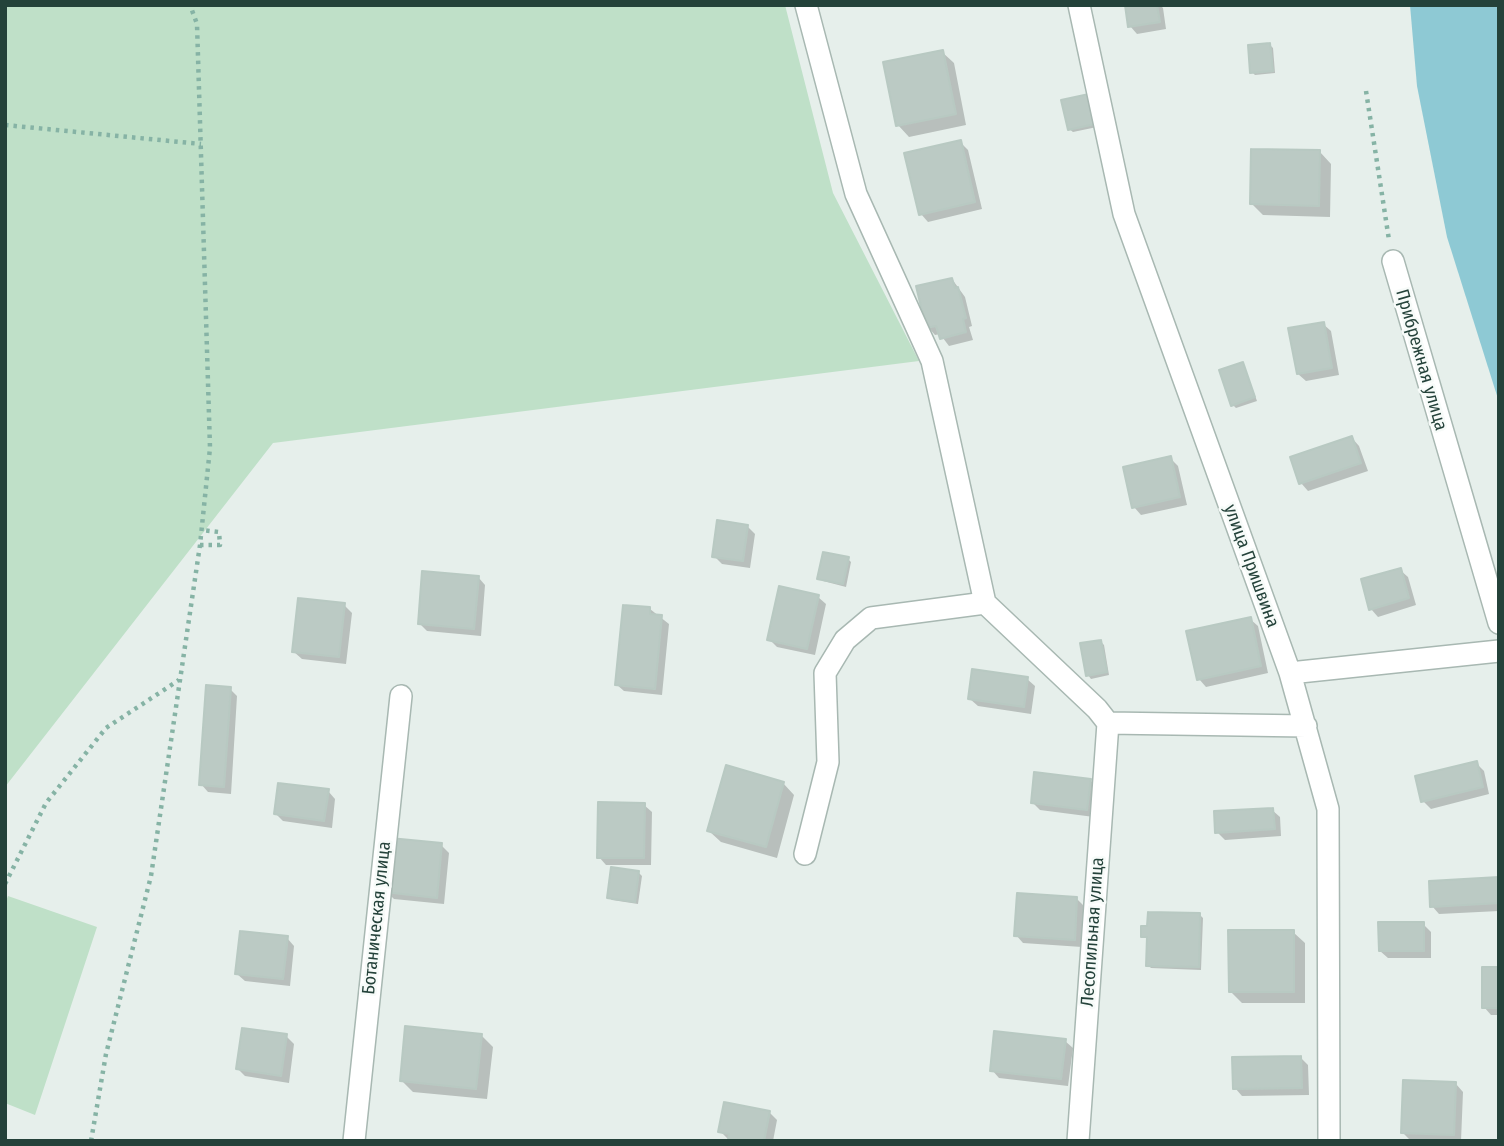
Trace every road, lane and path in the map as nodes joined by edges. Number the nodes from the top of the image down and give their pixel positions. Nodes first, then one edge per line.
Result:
1 (190, 5) edge
2 (806, 5) edge
3 (1079, 5) edge
4 (1366, 91) dead end
5 (5, 125) edge
6 (201, 144) junction
7 (1393, 261) joint
8 (202, 530) junction
9 (200, 545) junction
10 (985, 603) junction
11 (1499, 623) edge
12 (1499, 651) edge
13 (1290, 673) junction
14 (180, 680) junction
15 (401, 696) dead end
16 (1108, 723) junction
17 (1306, 726) junction
18 (805, 854) dead end
19 (5, 884) edge
20 (92, 1141) edge
21 (354, 1141) edge
22 (1078, 1141) edge
23 (1329, 1141) edge

1 - 6 path
2 - 10 street
3 - 13 street, улица Пришвина
4 - 7 path
5 - 6 path
6 - 8 path
7 - 11 street, Прибрежная улица
8 - 9 path
8 - 9 path
9 - 14 path
10 - 16 street
10 - 18 street
12 - 13 street
13 - 17 street, улица Пришвина
14 - 19 path
14 - 20 path
15 - 21 street, Ботаническая улица
16 - 17 street
16 - 22 street, Лесопильная улица
17 - 23 street, улица Пришвина

